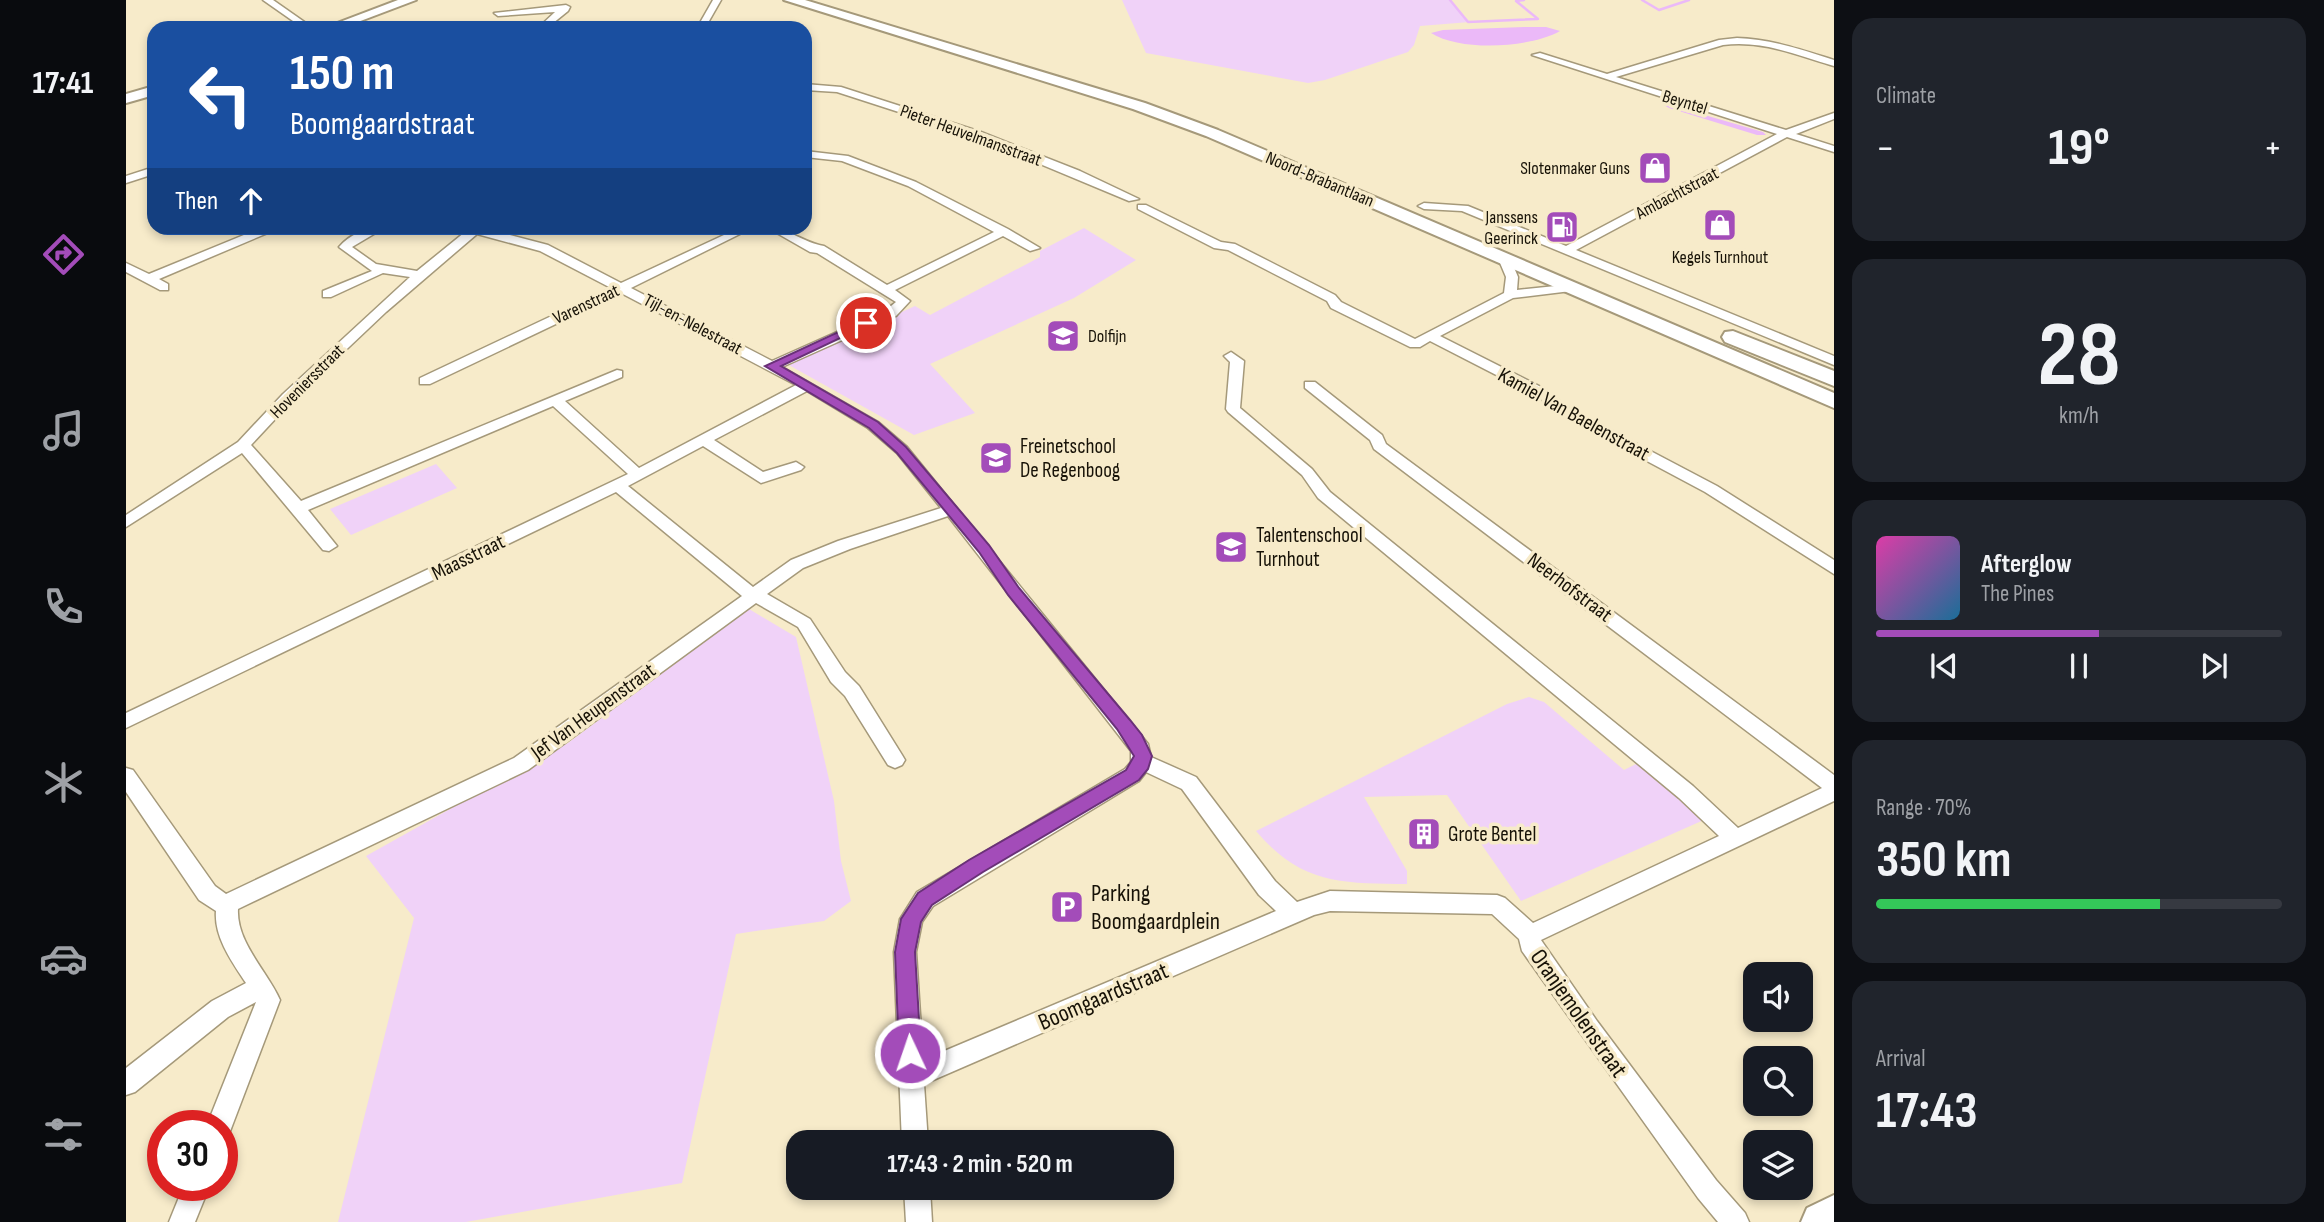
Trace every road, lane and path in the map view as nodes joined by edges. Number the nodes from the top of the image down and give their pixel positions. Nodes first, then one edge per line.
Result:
1 (267, 0) edge
2 (410, 0) edge
3 (791, 0) edge
4 (826, 0) edge
5 (718, 1) edge
6 (566, 4) edge
7 (527, 12) dead end
8 (298, 21) edge
9 (350, 21) edge
10 (549, 21) edge
11 (705, 21) edge
12 (1537, 55) dead end
13 (1834, 63) edge
14 (1607, 77) junction
15 (812, 87) edge
16 (147, 92) edge
17 (126, 99) edge
18 (1834, 116) edge
19 (1786, 134) junction
20 (1834, 149) edge
21 (812, 155) edge
22 (147, 172) edge
23 (126, 180) edge
24 (1137, 203) joint
25 (1424, 206) junction
26 (1404, 215) junction
27 (1004, 231) junction
28 (256, 235) edge
29 (363, 235) edge
30 (469, 235) edge
31 (497, 235) edge
32 (732, 235) edge
33 (789, 235) edge
34 (1034, 248) dead end
35 (1566, 251) junction
36 (1503, 258) junction
37 (126, 267) edge
38 (380, 269) junction
39 (420, 275) junction
40 (151, 278) junction
41 (164, 287) dead end
42 (622, 287) junction
43 (1571, 287) junction
44 (886, 290) junction
45 (327, 294) dead end
46 (1510, 295) junction
47 (1430, 336) junction
48 (1231, 356) dead end
49 (1834, 361) edge
50 (772, 366) junction
51 (617, 374) dead end
52 (1834, 379) edge
53 (425, 381) dead end
54 (807, 385) junction
55 (1310, 385) dead end
56 (555, 400) junction
57 (1834, 401) edge
58 (705, 441) junction
59 (243, 445) junction
60 (796, 467) dead end
61 (638, 475) junction
62 (618, 485) junction
63 (298, 508) junction
64 (951, 510) junction
65 (126, 522) edge
66 (329, 546) dead end
67 (1834, 568) edge
68 (752, 595) junction
69 (126, 721) edge
70 (895, 760) dead end
71 (1142, 764) junction
72 (126, 776) edge
73 (1834, 786) edge
74 (1834, 792) edge
75 (1735, 838) junction
76 (227, 904) junction
77 (1294, 914) junction
78 (1530, 934) junction
79 (262, 986) junction
80 (911, 1077) junction
81 (126, 1083) edge
82 (226, 1110) edge
83 (914, 1130) edge
84 (918, 1200) edge
85 (191, 1201) edge
86 (1834, 1215) edge
87 (182, 1222) edge
88 (919, 1222) edge
89 (1737, 1222) edge
90 (1821, 1222) edge

1 - 8 street
2 - 9 street
3 - 26 main road, Noord-Brabantlaan
4 - 25 main road, Noord-Brabantlaan
5 - 11 street
6 - 7 street
6 - 10 street
12 - 14 street, Beyntel
13 - 14 street
14 - 19 street, Beyntel
15 - 24 street, Pieter Heuvelmansstraat
16 - 17 street
18 - 19 street, Ambachtstraat
19 - 20 street, Beyntel
19 - 35 street, Ambachtstraat
21 - 27 street
22 - 23 street
24 - 47 street, Kamiel Van Baelenstraat
25 - 26 main road
25 - 35 street, Noord-Brabantlaan
25 - 52 main road, Noord-Brabantlaan
26 - 36 main road, Noord-Brabantlaan
27 - 34 street
27 - 44 street
28 - 40 street
29 - 38 street
30 - 39 street, Hoveniersstraat
31 - 42 street, Tijl-en-Nelestraat
32 - 42 street, Varenstraat
33 - 44 street
35 - 49 street, Noord-Brabantlaan
36 - 43 main road, Noord-Brabantlaan
36 - 46 street
37 - 40 street
38 - 39 street
38 - 45 street
39 - 59 street, Hoveniersstraat
40 - 41 street
42 - 50 street, Tijl-en-Nelestraat
42 - 53 street, Varenstraat
43 - 46 street, Kamiel Van Baelenstraat
43 - 57 main road, Noord-Brabantlaan
44 - 50 street
46 - 47 street, Kamiel Van Baelenstraat
47 - 67 street, Kamiel Van Baelenstraat
48 - 75 street
50 - 54 street, Tijl-en-Nelestraat
51 - 56 street
54 - 58 street, Maasstraat
54 - 64 street, Tijl-en-Nelestraat
55 - 73 street, Neerhofstraat
56 - 61 street
56 - 63 street
58 - 60 street
58 - 61 street, Maasstraat
59 - 63 street
59 - 65 street, Hoveniersstraat
61 - 62 street, Maasstraat
62 - 68 street
62 - 69 street, Maasstraat
63 - 66 street
64 - 68 street, Jef Van Heupenstraat
64 - 71 street
68 - 70 street
68 - 76 street, Jef Van Heupenstraat
71 - 77 street
71 - 80 street
72 - 76 street
74 - 75 street, Oranjemolenstraat
75 - 78 street, Oranjemolenstraat
76 - 79 street
77 - 78 street, Boomgaardstraat
77 - 80 street, Boomgaardstraat
78 - 89 street, Oranjemolenstraat
79 - 81 street
79 - 82 street
80 - 83 street
84 - 88 street
85 - 87 street
86 - 90 street

